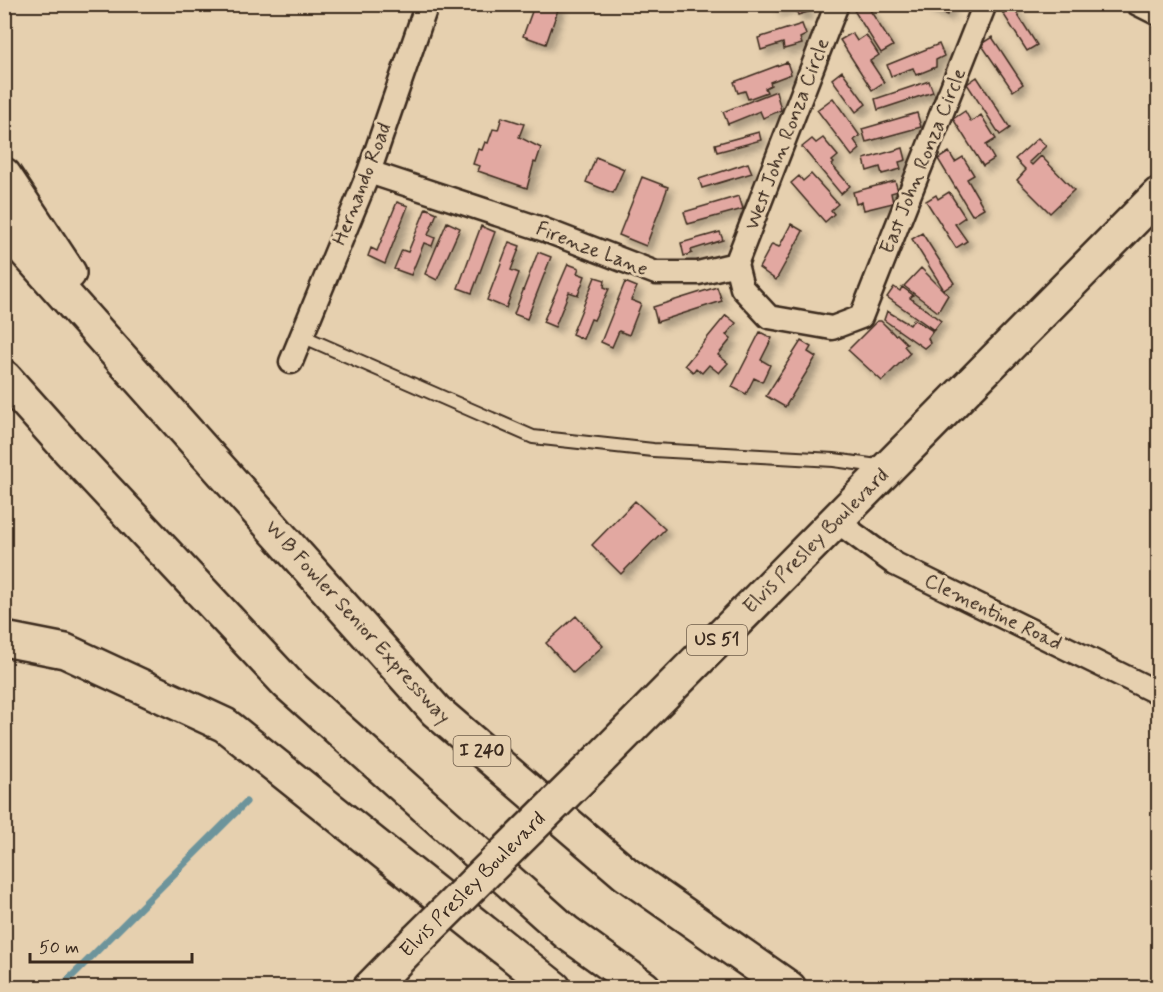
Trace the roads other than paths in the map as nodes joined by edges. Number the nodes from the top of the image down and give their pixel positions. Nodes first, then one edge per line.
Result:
1 (427, 4) edge
2 (837, 4) edge
3 (985, 4) edge
4 (1138, 4) edge
5 (1158, 14) edge
6 (369, 172) junction
7 (4, 175) edge
8 (1158, 195) edge
9 (4, 227) edge
10 (736, 264) junction
11 (302, 336) junction
12 (291, 362) dead end
13 (4, 377) edge
14 (218, 467) junction
15 (889, 467) junction
16 (834, 520) junction
17 (4, 639) edge
18 (1158, 693) edge
19 (370, 987) edge
20 (554, 987) edge
21 (644, 987) edge
22 (789, 987) edge

1 - 6 street, Hernando Road
2 - 10 street, West John Ronza Circle
3 - 10 street, East John Ronza Circle
4 - 5 street
6 - 10 street, Firenze Lane
6 - 11 street, Hernando Road
7 - 14 main road
8 - 15 main road, Elvis Presley Boulevard / US 51
9 - 14 main road, W B Fowler Senior Expressway
11 - 12 street, Hernando Road
11 - 15 lane
13 - 21 main road
14 - 22 main road, W B Fowler Senior Expressway / I 240
15 - 16 main road, Elvis Presley Boulevard / US 51
16 - 18 street, Clementine Road
16 - 19 main road, Elvis Presley Boulevard / US 51, bridge
17 - 20 main road

